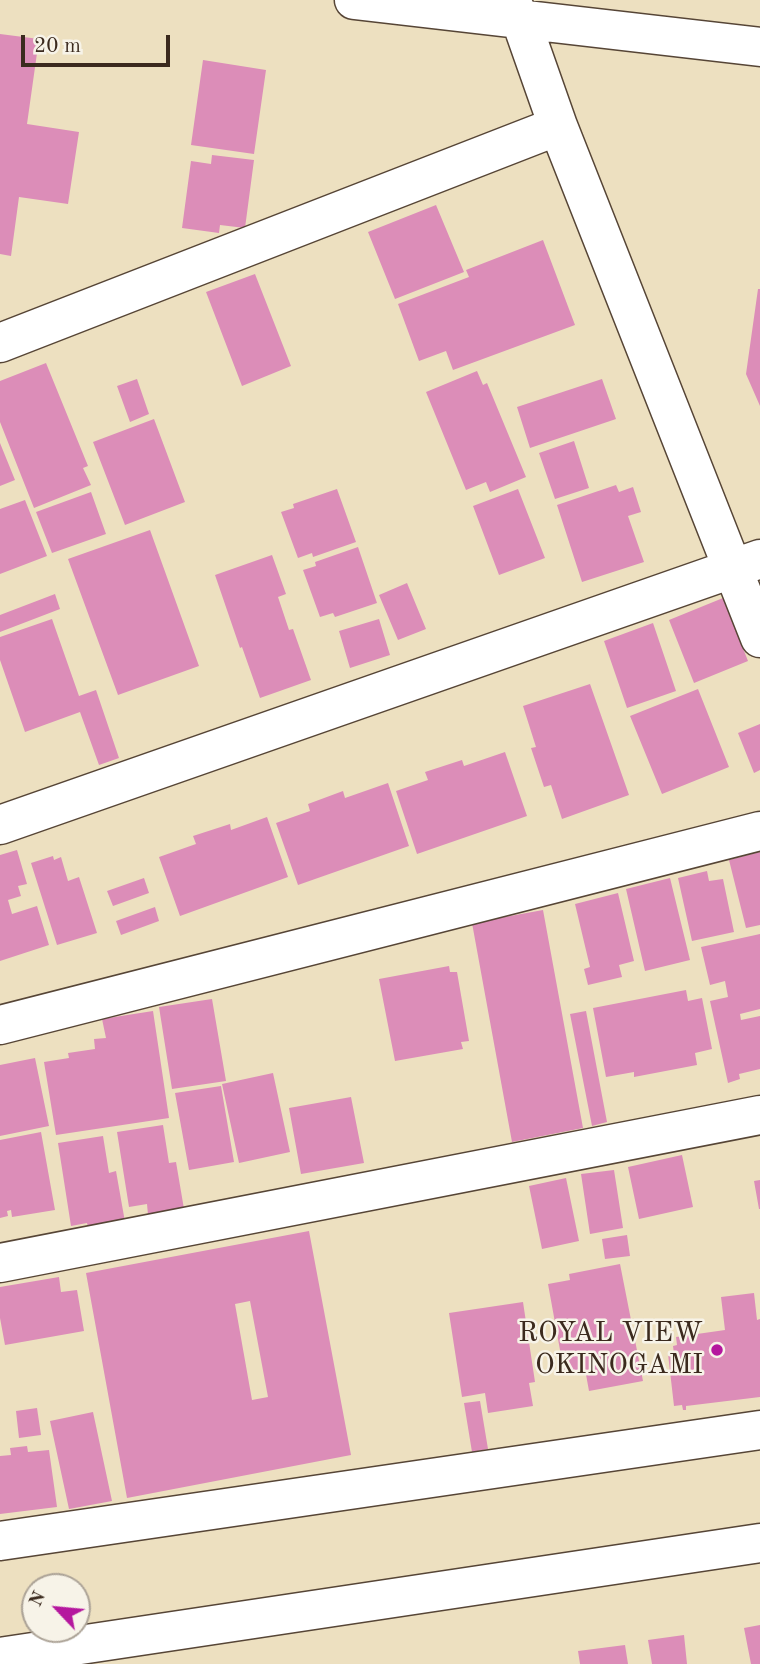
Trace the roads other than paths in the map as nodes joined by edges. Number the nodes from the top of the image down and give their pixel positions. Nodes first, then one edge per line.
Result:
1 (354, 0) edge
2 (515, 9) edge
3 (760, 47) edge
4 (558, 126) junction
5 (0, 343) edge
6 (747, 564) edge
7 (760, 638) edge
8 (0, 825) edge
9 (760, 831) edge
10 (0, 1025) edge
11 (760, 1115) edge
12 (0, 1263) edge
13 (760, 1430) edge
14 (0, 1541) edge
15 (760, 1543) edge
16 (0, 1657) edge

1 - 2 street
2 - 3 street
2 - 4 street
4 - 5 street
4 - 6 street
6 - 7 street
6 - 8 street
9 - 10 street
11 - 12 street
13 - 14 street
15 - 16 street

